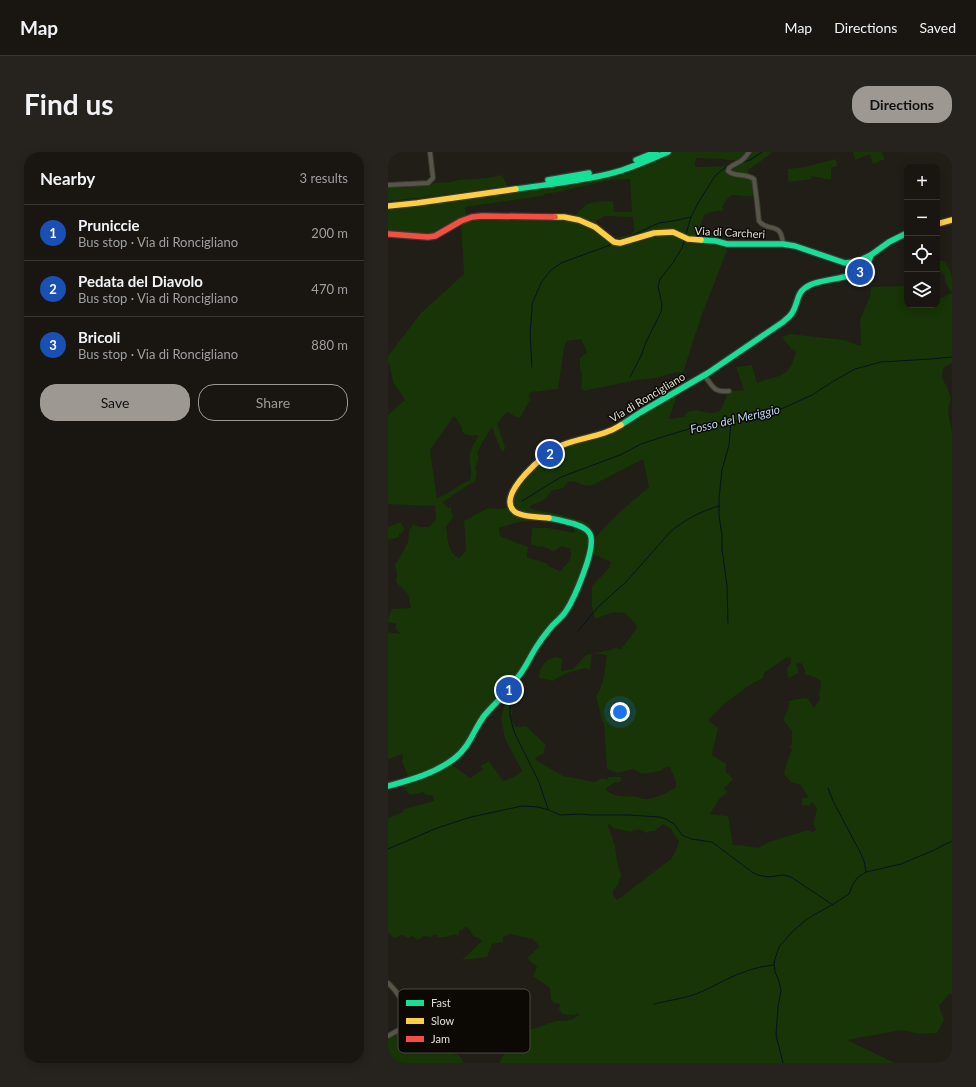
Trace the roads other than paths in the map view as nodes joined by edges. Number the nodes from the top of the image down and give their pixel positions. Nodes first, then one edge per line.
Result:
1 (430, 152) edge
2 (656, 152) edge
3 (668, 152) edge
4 (749, 152) edge
5 (388, 185) edge
6 (388, 201) edge
7 (388, 206) edge
8 (952, 220) edge
9 (940, 223) edge
10 (388, 234) edge
11 (904, 234) edge
12 (783, 244) junction
13 (871, 255) junction
14 (704, 375) junction
15 (729, 391) dead end
16 (388, 786) edge
17 (388, 983) edge
18 (398, 994) edge
19 (398, 1030) edge
20 (388, 1036) edge

1 - 5 street
2 - 6 main road
3 - 7 main road
4 - 12 street
8 - 9 main road
10 - 12 main road, Via di Carcheri
11 - 13 main road, Via di Carcheri
12 - 13 main road, Via di Carcheri
13 - 14 main road, Via di Roncigliano
14 - 15 street
14 - 16 main road, Via di Roncigliano
17 - 18 street
19 - 20 street

